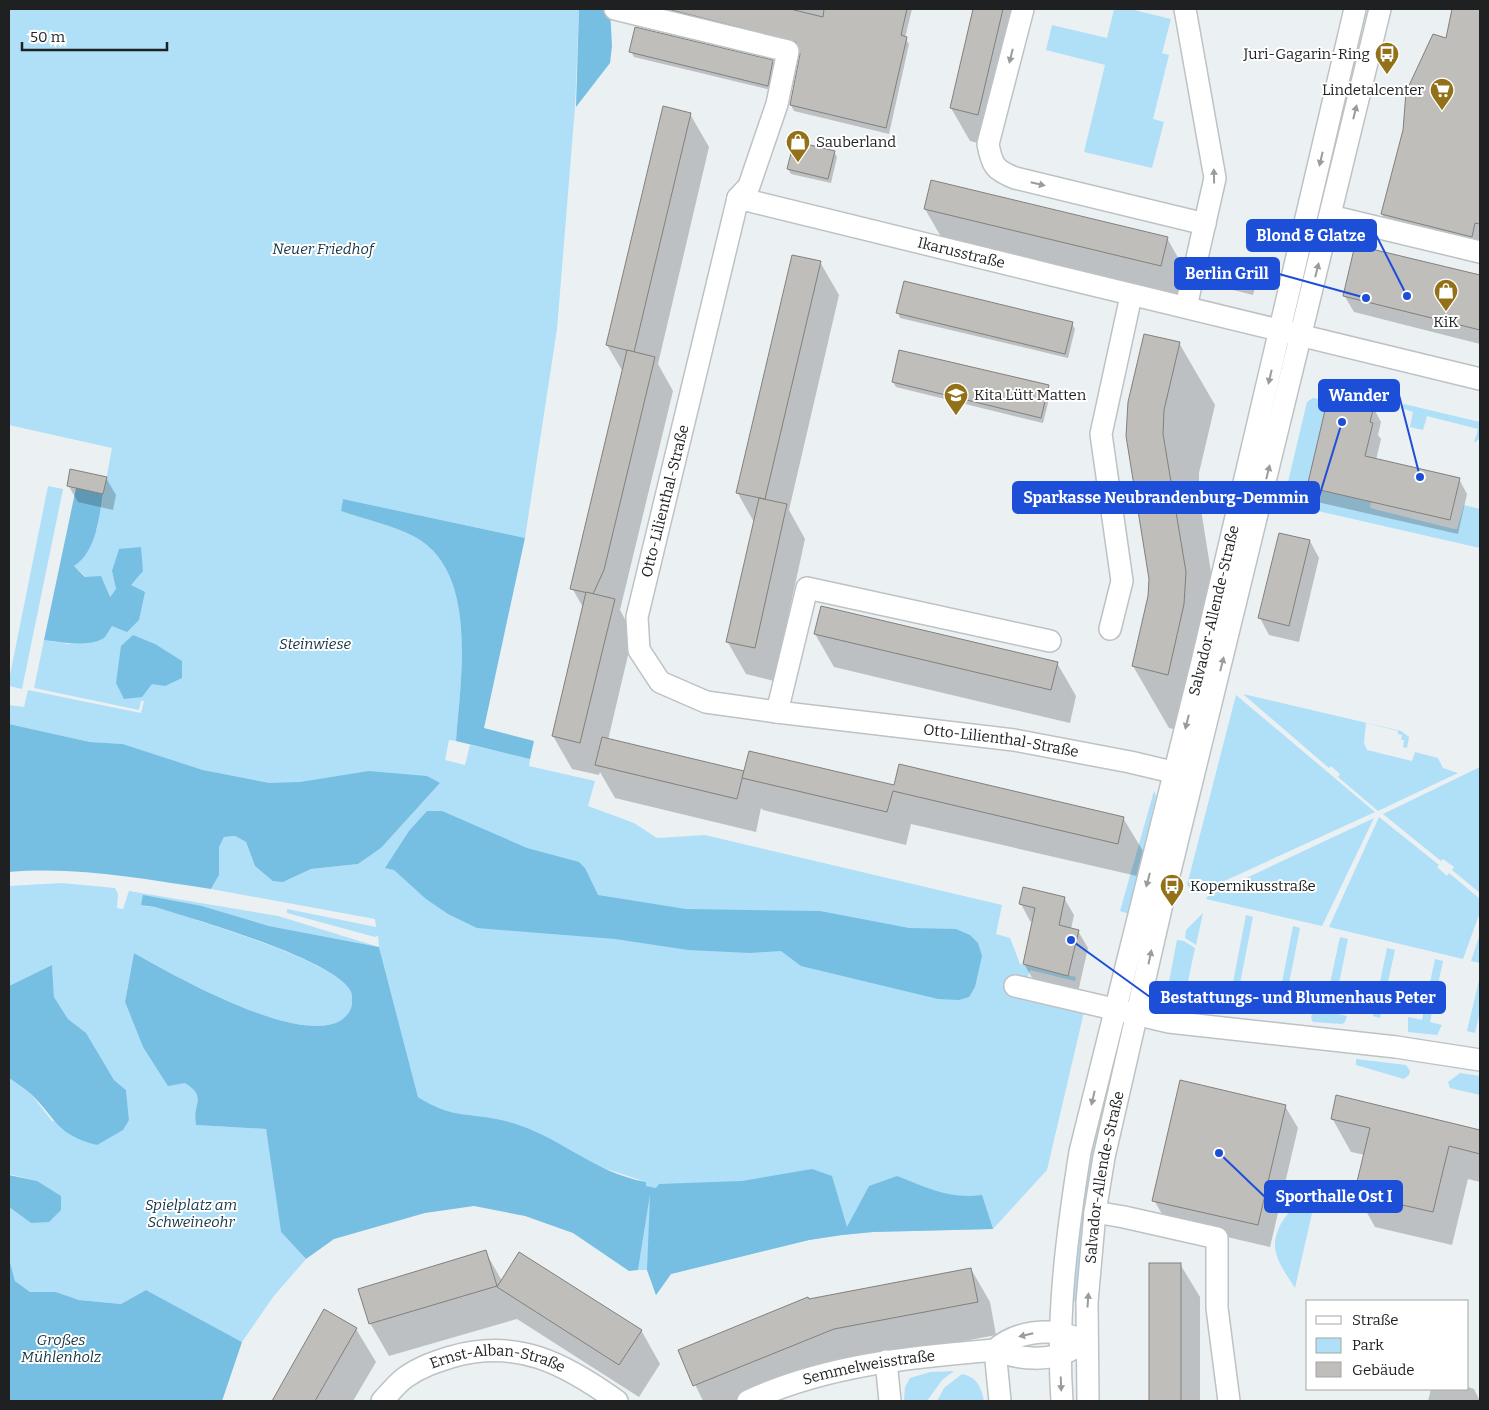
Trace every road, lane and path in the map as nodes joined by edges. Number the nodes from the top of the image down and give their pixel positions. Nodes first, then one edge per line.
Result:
1 (615, 9) edge
2 (1023, 9) edge
3 (1185, 9) edge
4 (1355, 9) edge
5 (1380, 9) edge
6 (738, 198) junction
7 (1330, 216) junction
8 (1205, 224) junction
9 (1480, 252) edge
10 (1131, 296) junction
11 (1186, 307) junction
12 (1280, 330) junction
13 (1302, 335) junction
14 (1480, 379) edge
15 (1110, 628) dead end
16 (1050, 641) dead end
17 (776, 712) junction
18 (1184, 775) junction
19 (1015, 986) dead end
20 (1114, 1010) junction
21 (1137, 1016) junction
22 (1480, 1060) edge
23 (1095, 1212) junction
24 (1061, 1332) junction
25 (1086, 1341) junction
26 (995, 1350) junction
27 (1060, 1356) junction
28 (886, 1361) junction
29 (382, 1401) edge
30 (617, 1401) edge
31 (748, 1401) edge
32 (890, 1401) edge
33 (1000, 1401) edge
34 (1062, 1401) edge
35 (1088, 1401) edge
36 (1229, 1401) edge

1 - 6 street
2 -> 8 street
8 -> 3 street
4 -> 12 street
7 -> 5 street
6 - 10 street, Ikarusstraße
6 - 17 street, Otto-Lilienthal-Straße
7 - 9 street
13 -> 7 street
8 - 11 street
10 - 11 street, Ikarusstraße
10 - 15 street
11 - 12 street, Ikarusstraße
12 - 13 street
12 -> 18 street, Salvador-Allende-Straße
13 - 14 street
18 -> 13 street, Salvador-Allende-Straße
16 - 17 street
17 - 18 street, Otto-Lilienthal-Straße
18 -> 20 street, Salvador-Allende-Straße
21 -> 18 street, Salvador-Allende-Straße
19 - 20 street
20 - 21 street
20 -> 24 street, Salvador-Allende-Straße
21 - 22 street
21 - 23 street, Salvador-Allende-Straße
25 -> 23 street, Salvador-Allende-Straße
23 - 36 street
24 - 25 street
24 -> 26 street, Semmelweisstraße
24 - 27 street, Salvador-Allende-Straße
25 - 27 street
25 - 35 street, Salvador-Allende-Straße
26 - 27 street, Semmelweisstraße
26 - 28 street, Semmelweisstraße
26 - 33 street
27 -> 34 street, Salvador-Allende-Straße
28 - 31 street, Semmelweisstraße
28 - 32 street
29 - 30 street, Ernst-Alban-Straße

